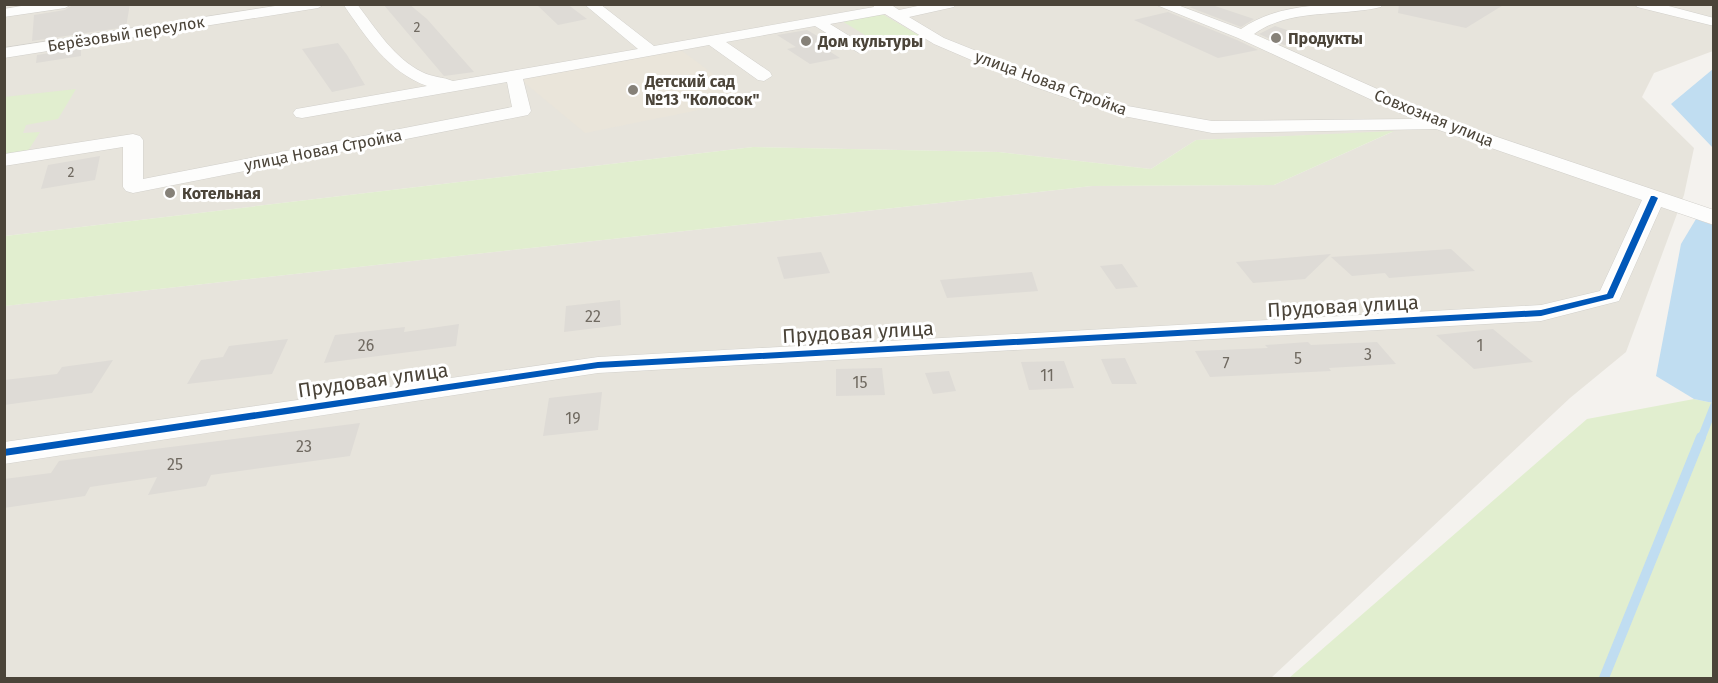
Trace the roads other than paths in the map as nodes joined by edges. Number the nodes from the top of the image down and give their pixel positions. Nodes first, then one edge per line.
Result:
1 (64, 4) edge
2 (318, 4) edge
3 (350, 4) edge
4 (591, 4) edge
5 (950, 4) edge
6 (1161, 4) edge
7 (1376, 4) edge
8 (1642, 4) edge
9 (1689, 4) edge
10 (1311, 8) edge
11 (888, 9) edge
12 (1672, 12) junction
13 (4, 13) edge
14 (816, 21) junction
15 (1713, 22) edge
16 (1244, 35) junction
17 (712, 40) junction
18 (859, 48) dead end
19 (651, 51) junction
20 (4, 53) edge
21 (514, 75) junction
22 (764, 76) dead end
23 (460, 85) junction
24 (302, 113) dead end
25 (1440, 124) junction
26 (4, 160) edge
27 (1654, 198) junction
28 (1713, 218) edge
29 (4, 453) edge

1 - 13 street
2 - 20 street, Берёзовый переулок
3 - 23 street
4 - 19 street
5 - 11 street
6 - 16 street, Совхозная улица
7 - 10 street
8 - 12 street
9 - 12 street
10 - 16 street
11 - 14 street
11 - 25 street, улица Новая Стройка
12 - 15 street
14 - 17 street
14 - 18 street
16 - 25 street, Совхозная улица
17 - 19 street
17 - 22 street
19 - 21 street
21 - 23 street
21 - 26 street, улица Новая Стройка
23 - 24 street
25 - 27 street, Совхозная улица
27 - 28 street, Совхозная улица
27 - 29 street, Прудовая улица

